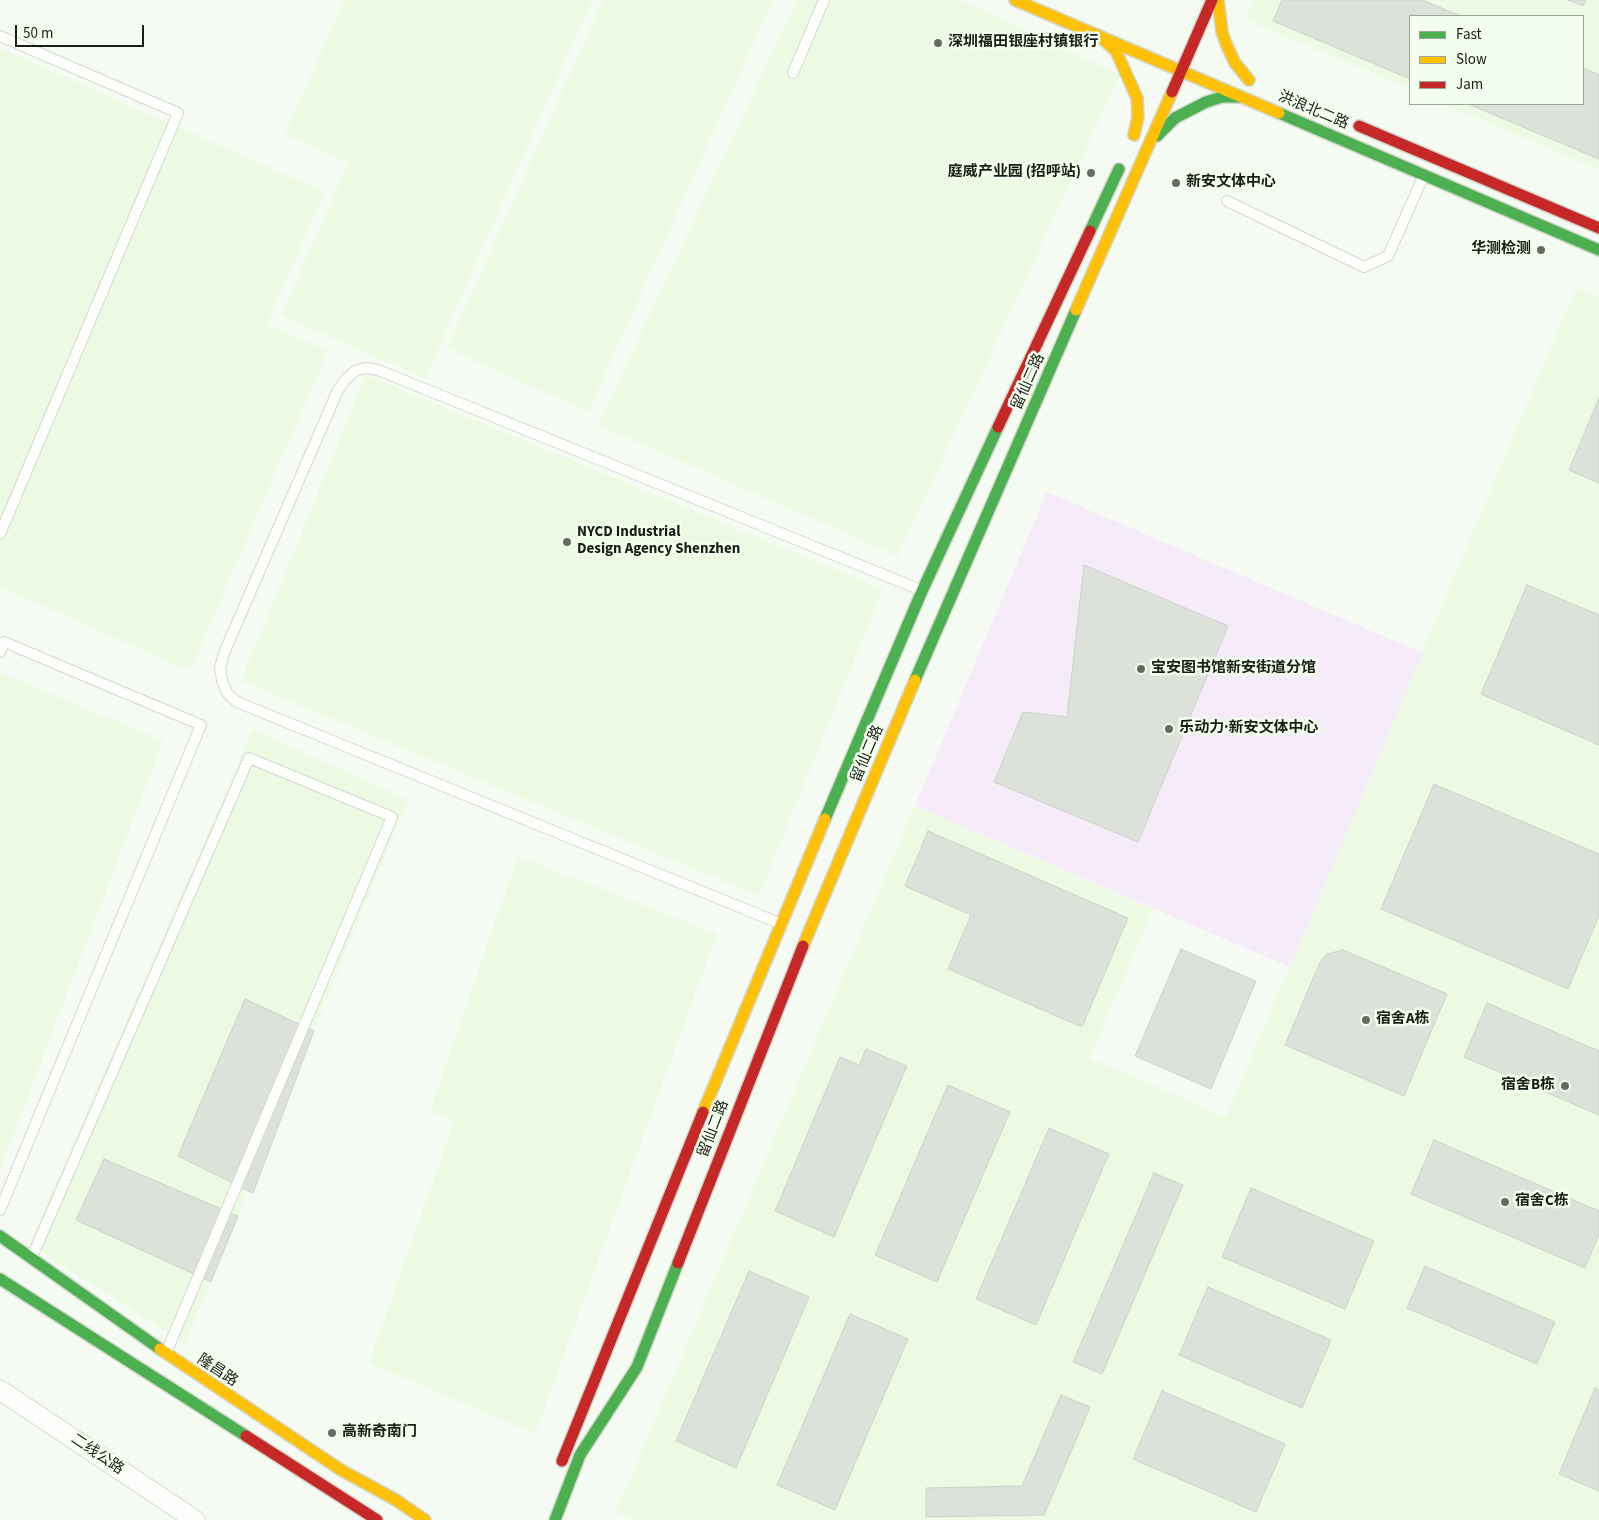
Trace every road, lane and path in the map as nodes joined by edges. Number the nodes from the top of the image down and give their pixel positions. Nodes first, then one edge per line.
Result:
1 (824, 0) edge
2 (1015, 0) edge
3 (1212, 0) edge
4 (1218, 0) edge
5 (0, 36) edge
6 (1102, 37) junction
7 (1189, 55) junction
8 (1169, 61) junction
9 (1203, 61) dead end
10 (1225, 70) dead end
11 (1181, 71) junction
12 (793, 73) dead end
13 (1242, 97) junction
14 (1150, 102) dead end
15 (1350, 123) dead end
16 (1148, 148) junction
17 (1122, 162) dead end
18 (1424, 175) junction
19 (1227, 201) dead end
20 (1599, 228) edge
21 (1599, 250) edge
22 (0, 534) edge
23 (922, 591) junction
24 (0, 652) edge
25 (780, 924) junction
26 (0, 1210) edge
27 (0, 1236) edge
28 (31, 1258) junction
29 (0, 1279) edge
30 (165, 1354) junction
31 (609, 1366) junction
32 (630, 1378) junction
33 (0, 1390) edge
34 (556, 1476) dead end
35 (195, 1520) edge
36 (377, 1520) edge
37 (425, 1520) edge
38 (555, 1520) edge

1 - 12 lane
2 - 6 street, 洪浪北二路
3 - 7 street, 留仙二路
4 - 10 street
5 - 22 lane
6 - 8 street, 洪浪北二路
6 - 14 street
7 - 8 street, 洪浪北二路
7 - 9 street, 洪浪北二路
7 - 11 street, 留仙二路
8 - 11 street, 洪浪北二路
11 - 13 street, 洪浪北二路
11 - 16 street, 留仙二路
13 - 16 street
13 - 18 street, 洪浪北二路
15 - 20 street, 洪浪北二路
16 - 32 street, 留仙二路
17 - 23 street, 留仙二路
18 - 19 lane
18 - 21 street, 洪浪北二路
23 - 25 street, 留仙二路
23 - 25 lane
24 - 26 lane
25 - 31 street, 留仙二路
27 - 28 street, 隆昌路
28 - 30 street, 隆昌路
28 - 30 lane
29 - 36 street
30 - 37 street, 隆昌路
31 - 32 street
31 - 34 street, 留仙二路
32 - 38 street, 留仙二路
33 - 35 street, 二线公路

